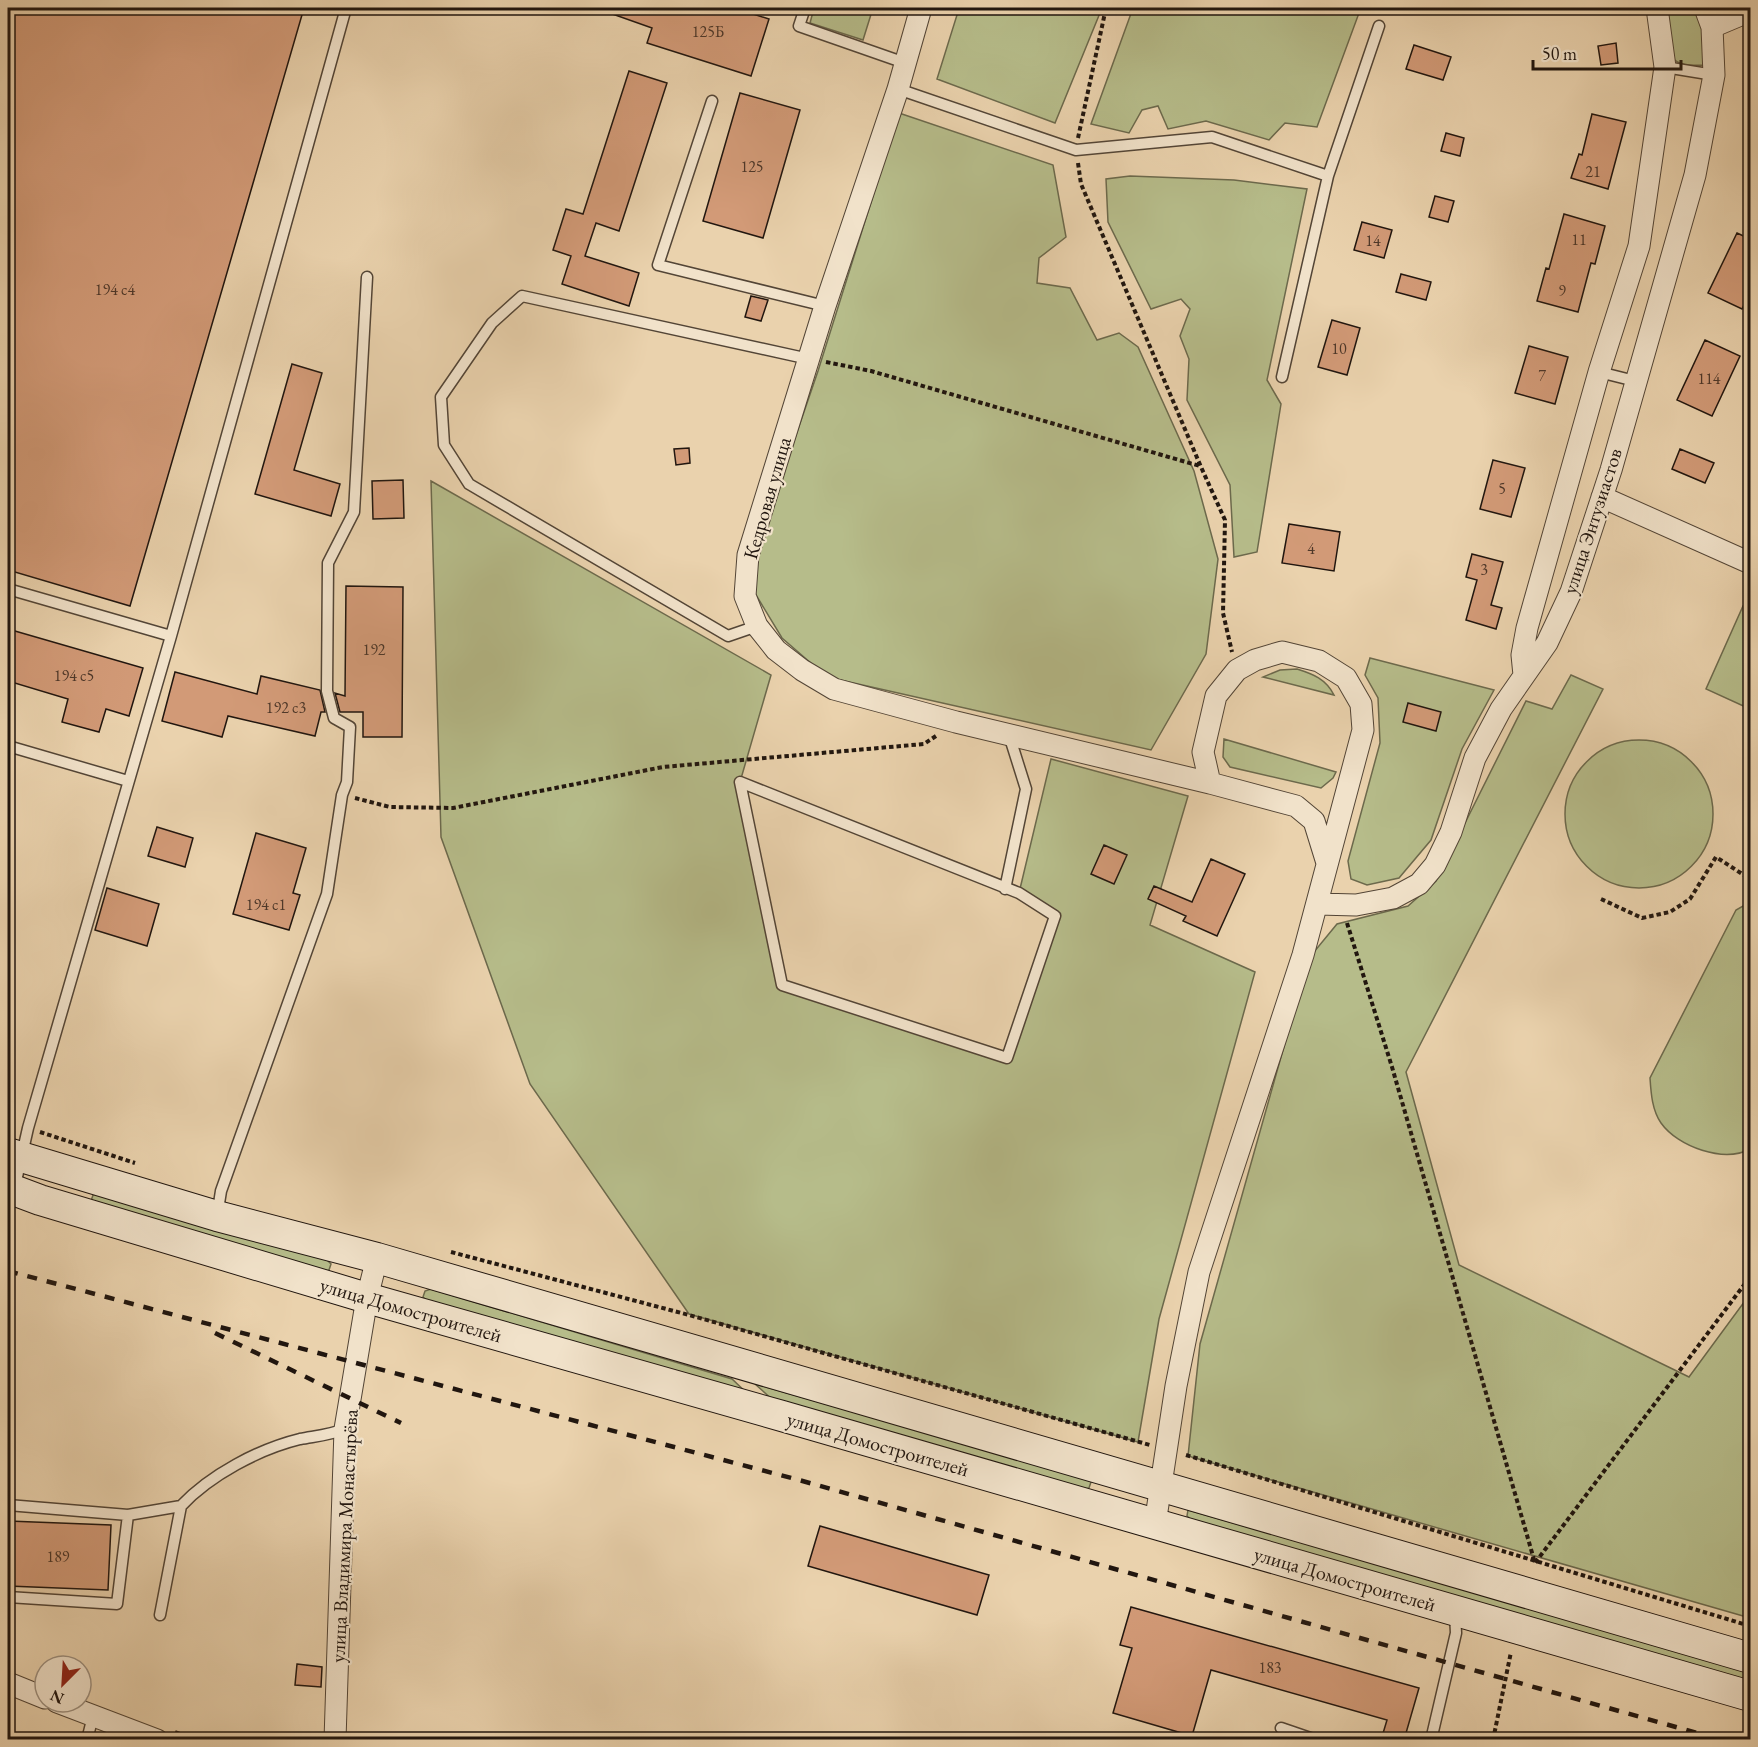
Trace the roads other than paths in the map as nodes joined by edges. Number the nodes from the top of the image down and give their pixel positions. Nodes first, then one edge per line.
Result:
1 (346, 8) edge
2 (805, 8) edge
3 (921, 8) edge
4 (1657, 8) edge
5 (1750, 11) edge
6 (1708, 17) edge
7 (1379, 26) dead end
8 (905, 63) junction
9 (1665, 67) junction
10 (1714, 75) junction
11 (898, 88) junction
12 (712, 101) dead end
13 (1328, 176) junction
14 (367, 277) dead end
15 (825, 306) junction
16 (809, 359) junction
17 (1599, 372) junction
18 (1282, 377) dead end
19 (1635, 381) junction
20 (1602, 497) junction
21 (1750, 563) edge
22 (8, 590) edge
23 (758, 626) junction
24 (171, 636) junction
25 (1524, 675) junction
26 (1009, 735) junction
27 (8, 746) edge
28 (128, 781) junction
29 (1210, 783) junction
30 (1327, 863) junction
31 (1005, 889) junction
32 (1318, 904) junction
33 (15, 1155) edge
34 (10, 1195) edge
35 (217, 1216) junction
36 (378, 1258) junction
37 (368, 1298) junction
38 (345, 1429) junction
39 (1161, 1486) junction
40 (8, 1505) edge
41 (181, 1506) junction
42 (128, 1515) junction
43 (1155, 1524) junction
44 (8, 1597) edge
45 (1455, 1611) junction
46 (159, 1615) dead end
47 (1750, 1658) edge
48 (8, 1683) edge
49 (33, 1693) edge
50 (1750, 1696) edge
51 (88, 1714) edge
52 (93, 1716) junction
53 (1281, 1728) dead end
54 (87, 1740) edge
55 (157, 1740) edge
56 (335, 1740) edge
57 (1316, 1740) edge
58 (1431, 1740) edge

1 - 24 lane
2 - 8 lane
3 - 8 street, Кедровая улица
4 - 9 street
5 - 6 street
6 - 10 street, улица Энтузиастов
7 - 13 lane
8 - 11 street, Кедровая улица
9 - 10 lane
9 - 17 street
10 - 19 street, улица Энтузиастов
11 - 13 lane
11 - 15 street, Кедровая улица
12 - 15 lane
13 - 18 lane
14 - 35 lane
15 - 16 street, Кедровая улица
16 - 23 street, Кедровая улица
16 - 23 lane
17 - 19 lane
17 - 25 street
19 - 20 street, улица Энтузиастов
20 - 21 street
20 - 25 street, улица Энтузиастов
22 - 24 lane
23 - 26 street, Кедровая улица
24 - 28 lane
25 - 32 street, улица Энтузиастов
26 - 29 street, Кедровая улица
26 - 31 lane
27 - 28 lane
28 - 33 lane
29 - 30 street, Кедровая улица
29 - 30 street
30 - 32 street
31 - 31 lane
32 - 39 street
33 - 34 lane
33 - 35 main road, улица Домостроителей
34 - 37 main road, улица Домостроителей
35 - 36 main road, улица Домостроителей
36 - 37 street, улица Владимира Монастырёва
36 - 39 main road, улица Домостроителей
37 - 38 street, улица Владимира Монастырёва
37 - 43 main road, улица Домостроителей
38 - 41 lane
38 - 56 street, улица Владимира Монастырёва
39 - 43 street
39 - 47 main road, улица Домостроителей
40 - 42 lane
41 - 42 lane
41 - 46 lane
42 - 44 lane
43 - 45 main road, улица Домостроителей
45 - 50 main road, улица Домостроителей
45 - 58 lane
48 - 49 street
51 - 52 street
52 - 54 lane
52 - 55 street
53 - 57 lane

